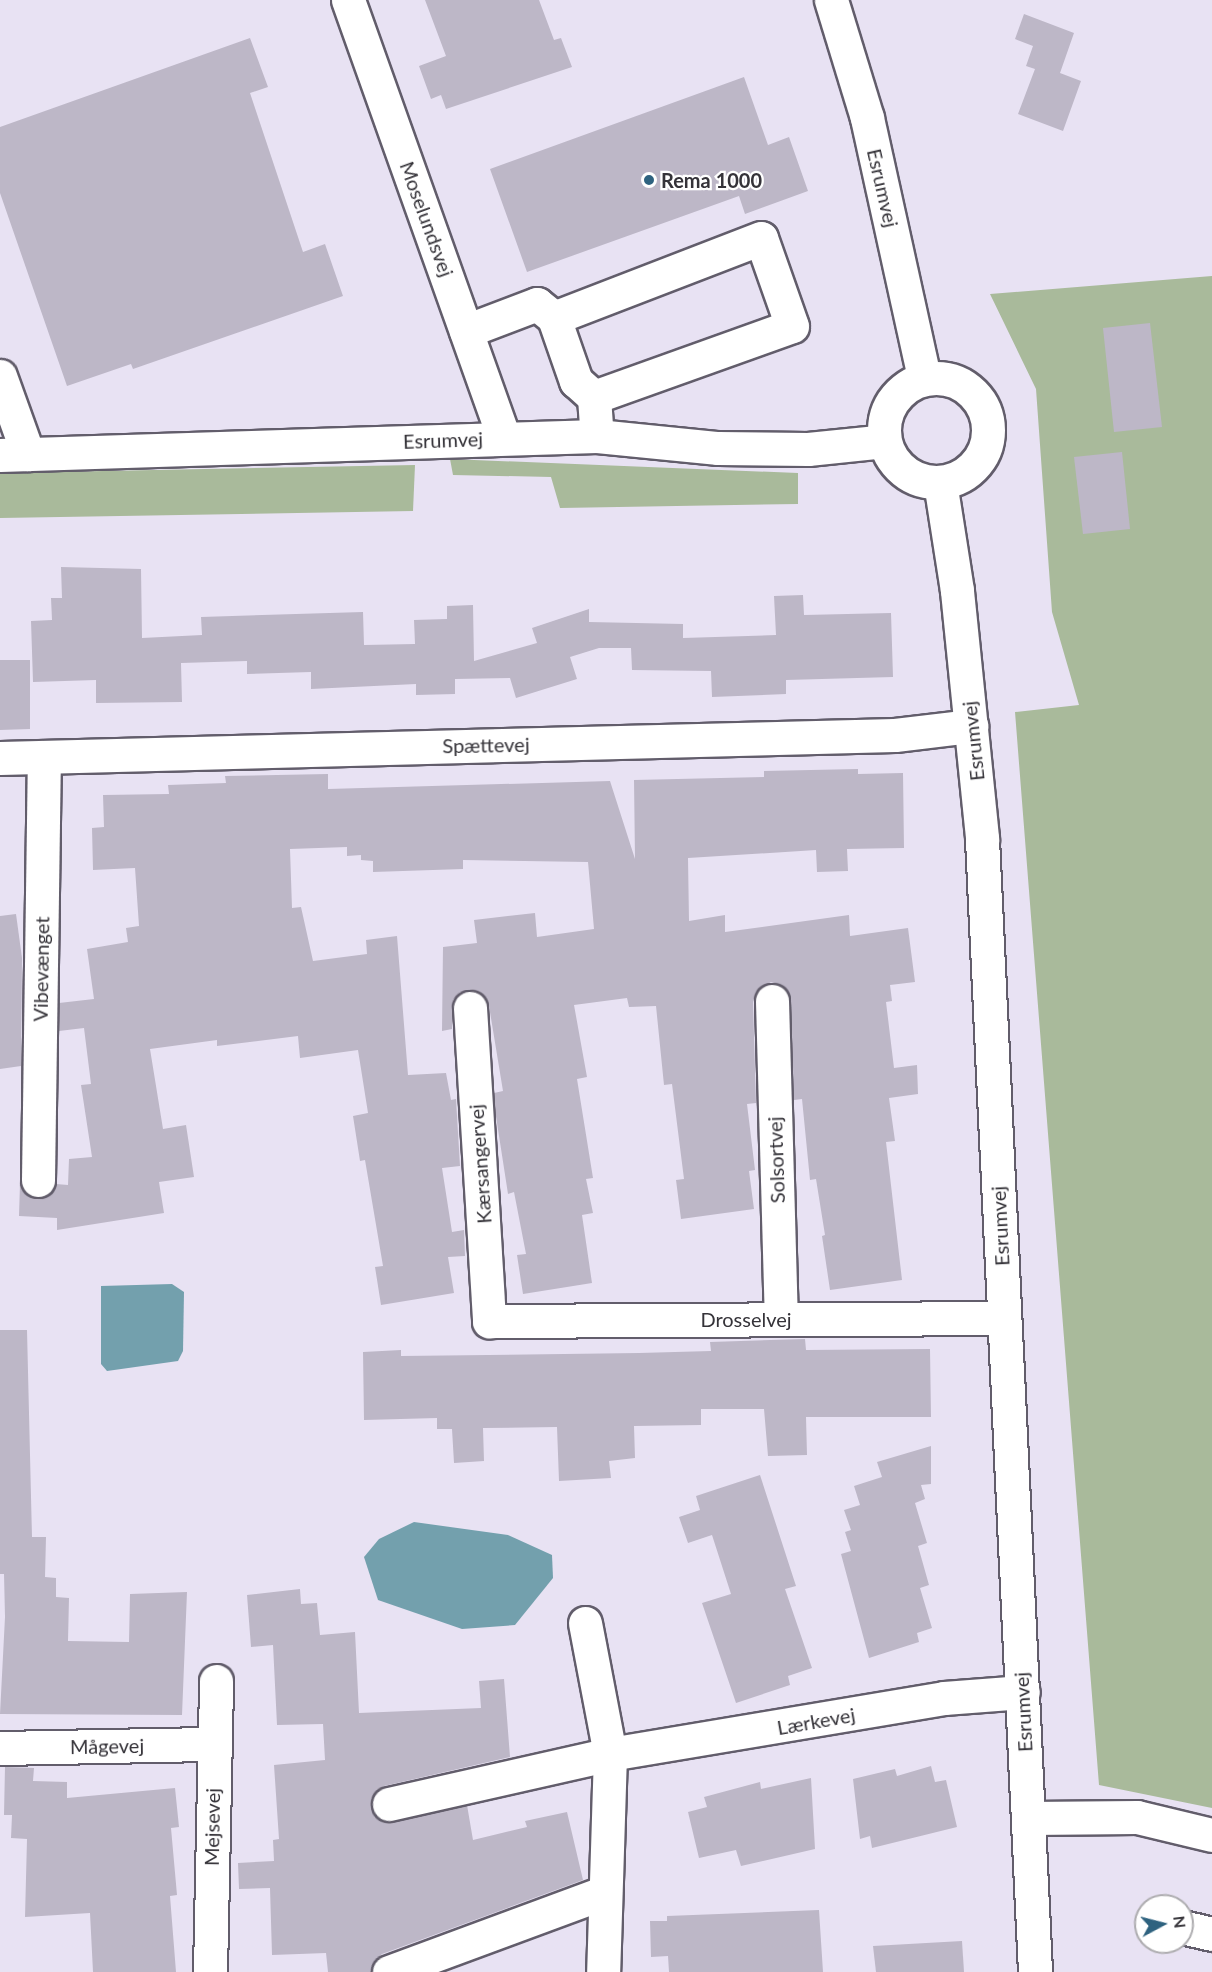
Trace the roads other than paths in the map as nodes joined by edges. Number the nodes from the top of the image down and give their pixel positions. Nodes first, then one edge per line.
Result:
1 (348, 0) edge
2 (831, 0) edge
3 (554, 318) junction
4 (466, 332) junction
5 (0, 376) edge
6 (924, 378) junction
7 (594, 397) junction
8 (597, 436) junction
9 (504, 438) junction
10 (885, 441) junction
11 (14, 455) edge
12 (940, 482) junction
13 (971, 726) junction
14 (44, 757) junction
15 (0, 758) edge
16 (772, 1001) dead end
17 (470, 1008) dead end
18 (38, 1180) dead end
19 (1004, 1318) junction
20 (781, 1319) junction
21 (489, 1321) joint
22 (585, 1623) dead end
23 (216, 1681) dead end
24 (1023, 1692) junction
25 (214, 1744) junction
26 (0, 1748) edge
27 (610, 1754) junction
28 (389, 1804) dead end
29 (1029, 1818) junction
30 (1212, 1835) edge
31 (605, 1892) junction
32 (1194, 1930) edge
33 (1212, 1934) edge
34 (210, 1972) edge
35 (389, 1972) edge
36 (603, 1972) edge
37 (1035, 1972) edge

1 - 4 street, Moselundsvej
2 - 6 street, Esrumvej
3 - 4 street
3 - 7 street
3 - 7 street
4 - 9 street, Moselundsvej
5 - 11 street
6 - 10 street
6 - 12 street
7 - 8 street
8 - 9 street, Esrumvej
8 - 10 street, Esrumvej
9 - 11 street, Esrumvej
10 - 12 street
12 - 13 street, Esrumvej
13 - 14 street, Spættevej
13 - 19 street, Esrumvej
14 - 15 street, Spættevej
14 - 18 street, Vibevænget
16 - 20 street, Solsortvej
17 - 21 street, Kærsangervej
19 - 20 street, Drosselvej
19 - 24 street, Esrumvej
20 - 21 street, Drosselvej
22 - 27 street
23 - 25 street, Mejsevej
24 - 27 street, Lærkevej
24 - 29 street, Esrumvej
25 - 26 street, Mågevej
25 - 34 street, Mejsevej
27 - 28 street, Lærkevej
27 - 31 street
29 - 30 street
29 - 37 street, Esrumvej
31 - 35 street
31 - 36 street
32 - 33 street

